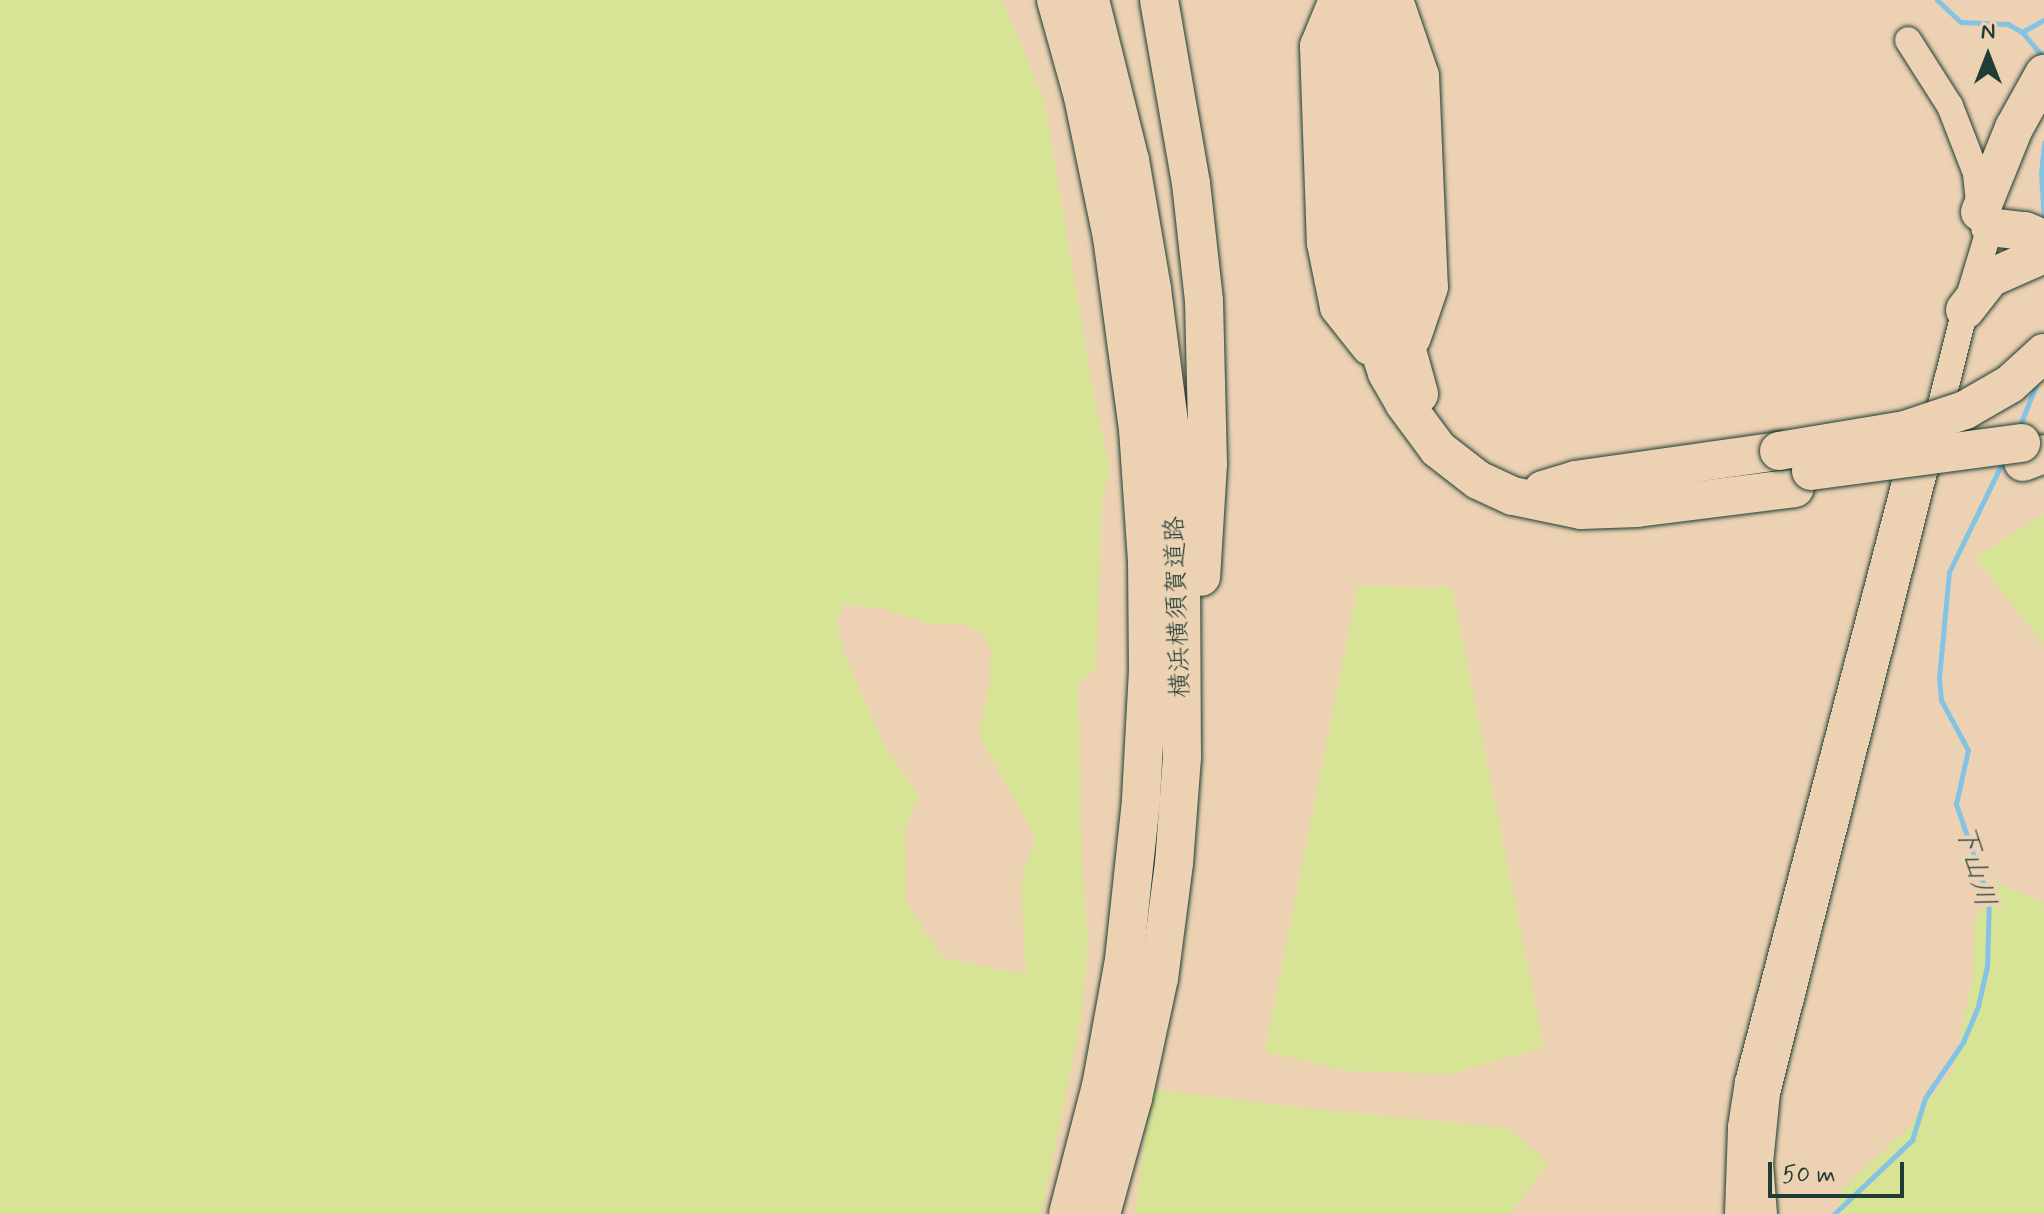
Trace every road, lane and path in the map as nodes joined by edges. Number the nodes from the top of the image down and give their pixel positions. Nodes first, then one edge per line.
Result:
1 (1035, 0) edge
2 (1056, 0) edge
3 (1090, 0) edge
4 (1159, 0) edge
5 (1364, 2) edge
6 (1908, 40) dead end
7 (2042, 90) edge
8 (1985, 220) junction
9 (1112, 237) junction
10 (2041, 253) edge
11 (1965, 310) junction
12 (1397, 337) junction
13 (2044, 353) edge
14 (2035, 451) edge
15 (1789, 471) junction
16 (1182, 757) junction
17 (1068, 1214) edge
18 (1101, 1214) edge
19 (1738, 1214) edge
20 (1764, 1214) edge

1 - 9 highway
2 - 9 highway, 横浜横須賀道路
3 - 16 highway, 横浜横須賀道路
4 - 16 highway
5 - 12 highway
5 - 12 highway
6 - 8 street
7 - 8 highway
8 - 10 highway
8 - 11 street
8 - 19 street
9 - 17 highway, 横浜横須賀道路
10 - 11 highway
11 - 20 street
12 - 15 highway
12 - 15 highway
13 - 15 highway, bridge
14 - 15 highway
16 - 18 highway, 横浜横須賀道路

